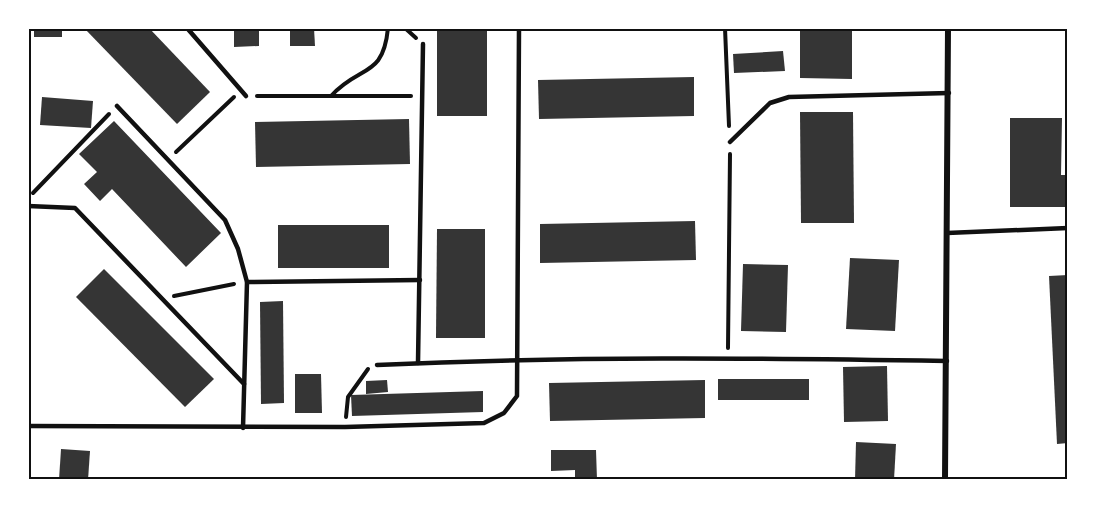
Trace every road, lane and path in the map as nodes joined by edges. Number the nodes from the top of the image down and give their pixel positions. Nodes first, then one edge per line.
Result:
1 (187, 28) edge
2 (388, 28) edge
3 (519, 28) edge
4 (725, 28) edge
5 (948, 28) edge
6 (423, 44) dead end
7 (949, 93) junction
8 (246, 96) junction
9 (330, 96) junction
10 (424, 96) junction
11 (117, 106) joint
12 (730, 142) junction
13 (169, 159) junction
14 (28, 198) edge
15 (28, 206) edge
16 (1068, 228) edge
17 (947, 233) junction
18 (420, 280) junction
19 (247, 282) junction
20 (162, 298) junction
21 (728, 358) junction
22 (519, 360) junction
23 (947, 361) junction
24 (418, 363) junction
25 (377, 365) joint
26 (244, 384) junction
27 (28, 426) edge
28 (345, 427) junction
29 (243, 428) junction
30 (945, 480) edge

1 - 8 lane
2 - 9 path
3 - 22 lane
4 - 12 path
5 - 7 street
6 - 10 lane
7 - 12 lane
7 - 17 street
8 - 9 path
8 - 13 path
9 - 10 path
10 - 18 lane
11 - 13 lane
11 - 14 path
12 - 21 path
13 - 19 lane
15 - 20 lane
16 - 17 lane
17 - 23 street
18 - 19 lane
18 - 24 lane
19 - 20 path
19 - 26 lane
20 - 26 lane
21 - 22 lane
21 - 23 lane
22 - 24 lane
22 - 28 lane
23 - 30 street
24 - 25 lane
25 - 28 path
26 - 29 lane
27 - 29 lane
28 - 29 lane

